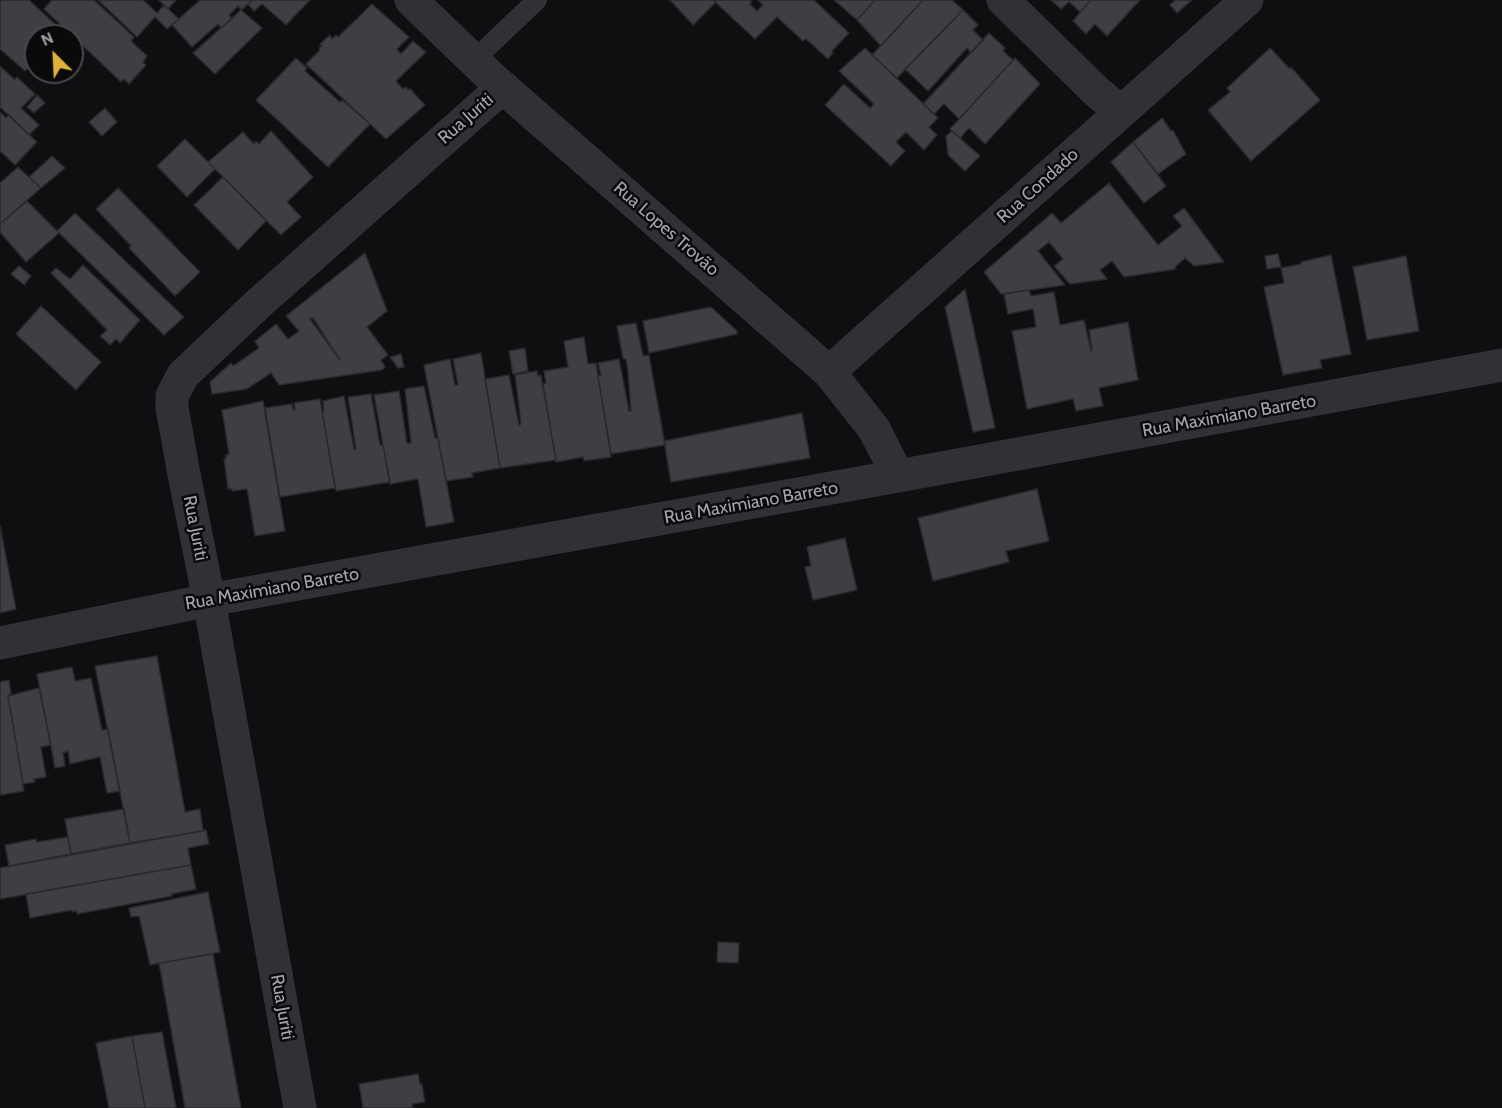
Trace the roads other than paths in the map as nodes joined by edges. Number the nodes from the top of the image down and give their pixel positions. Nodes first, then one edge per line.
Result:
1 (411, 0) edge
2 (537, 0) edge
3 (1004, 0) edge
4 (1247, 0) edge
5 (474, 60) junction
6 (503, 87) junction
7 (1121, 112) junction
8 (1502, 365) edge
9 (829, 372) junction
10 (898, 476) junction
11 (209, 600) junction
12 (0, 643) edge
13 (300, 1108) edge

1 - 5 street, Rua Lopes Trovão
2 - 5 lane
3 - 7 street
4 - 7 street, Rua Condado
5 - 6 street, Rua Lopes Trovão
6 - 9 street, Rua Lopes Trovão
6 - 11 street, Rua Juriti
7 - 9 street, Rua Condado
8 - 10 street, Rua Maximiano Barreto
9 - 10 street, Rua Lopes Trovão
10 - 11 street, Rua Maximiano Barreto
11 - 12 street, Rua Maximiano Barreto
11 - 13 street, Rua Juriti

